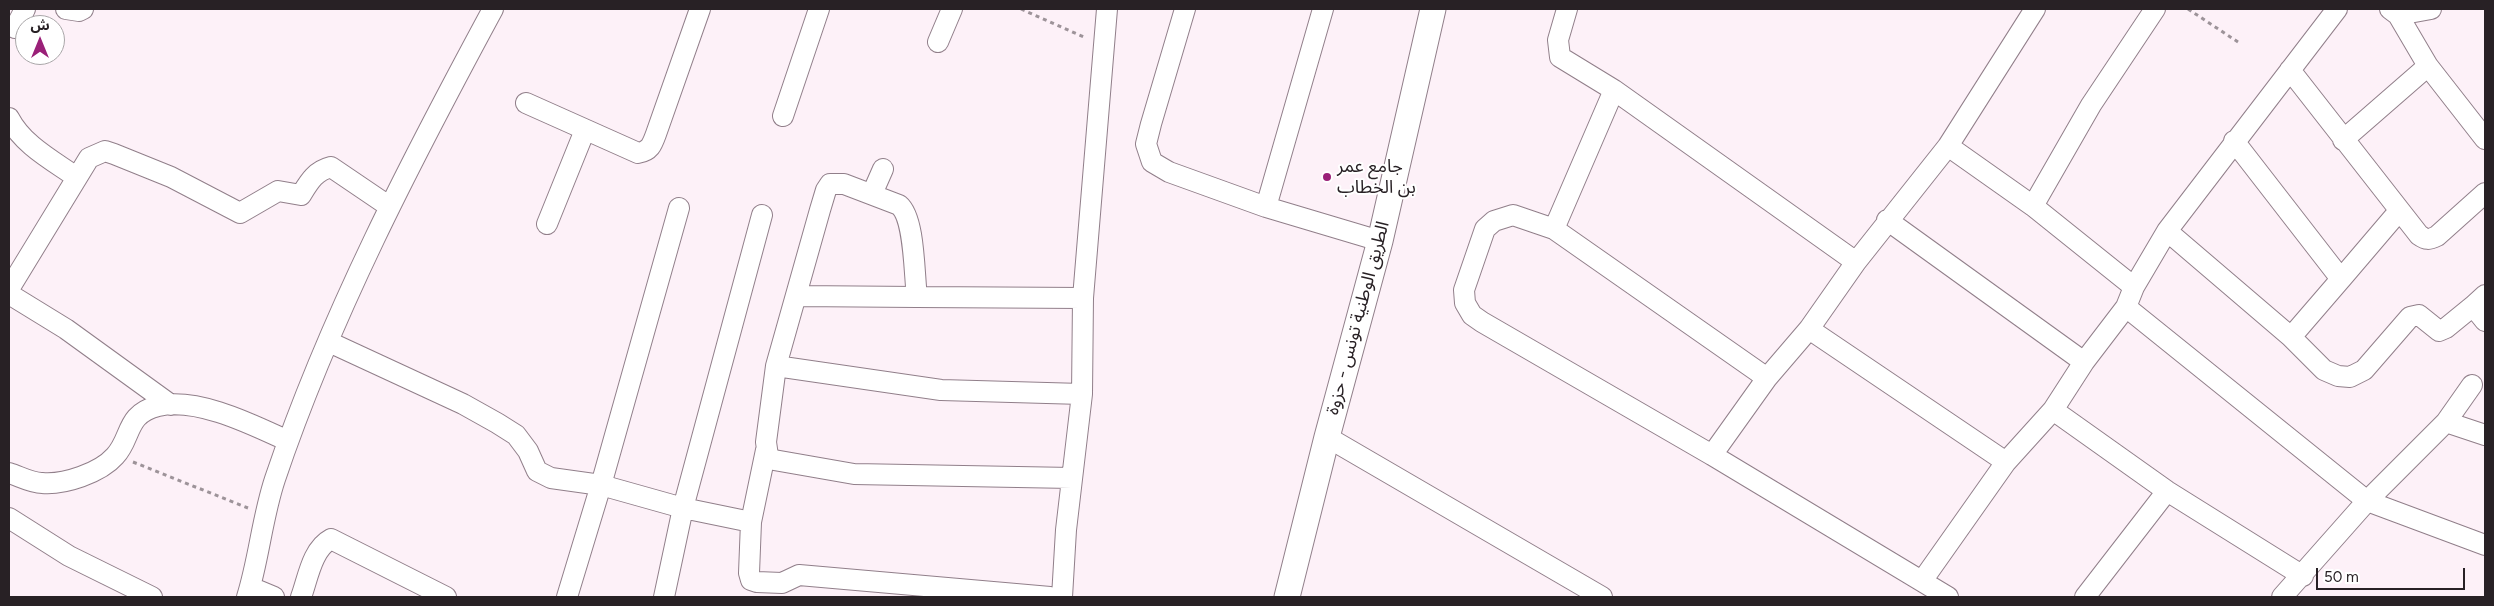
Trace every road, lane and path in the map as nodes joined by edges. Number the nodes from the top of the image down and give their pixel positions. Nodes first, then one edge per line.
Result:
1 (66, 9) edge
2 (83, 9) edge
3 (494, 9) edge
4 (700, 9) edge
5 (819, 9) edge
6 (952, 9) edge
7 (1021, 9) edge
8 (1107, 9) edge
9 (1185, 9) edge
10 (1323, 9) edge
11 (1433, 9) edge
12 (1567, 9) edge
13 (2035, 9) edge
14 (2155, 9) edge
15 (2188, 9) edge
16 (2337, 9) edge
17 (2431, 9) edge
18 (2394, 12) edge
19 (938, 42) dead end
20 (2238, 42) dead end
21 (1102, 45) junction
22 (2428, 66) junction
23 (2290, 70) junction
24 (1614, 90) junction
25 (526, 103) dead end
26 (783, 116) dead end
27 (9, 118) edge
28 (585, 130) junction
29 (2485, 139) edge
30 (2343, 140) junction
31 (2234, 141) junction
32 (1948, 146) junction
33 (883, 169) dead end
34 (76, 177) junction
35 (2485, 193) edge
36 (872, 194) junction
37 (2033, 206) junction
38 (390, 207) junction
39 (1266, 207) junction
40 (679, 208) dead end
41 (2399, 210) junction
42 (762, 215) dead end
43 (1887, 220) junction
44 (547, 224) dead end
45 (1554, 229) junction
46 (2167, 231) junction
47 (1380, 241) junction
48 (1856, 262) junction
49 (2341, 279) junction
50 (2134, 287) junction
51 (9, 289) edge
52 (9, 294) edge
53 (796, 296) junction
54 (917, 297) junction
55 (1083, 298) junction
56 (2126, 307) junction
57 (2481, 307) edge
58 (1809, 329) junction
59 (2291, 337) junction
60 (329, 342) junction
61 (2084, 362) junction
62 (776, 366) junction
63 (1767, 378) junction
64 (2472, 385) dead end
65 (1082, 394) junction
66 (171, 405) junction
67 (2053, 410) junction
68 (2446, 422) junction
69 (2485, 435) edge
70 (1326, 437) junction
71 (288, 441) junction
72 (766, 450) junction
73 (116, 455) junction
74 (1712, 455) junction
75 (2006, 462) junction
76 (9, 473) edge
77 (1072, 478) junction
78 (601, 485) junction
79 (2167, 491) junction
80 (2366, 501) junction
81 (683, 508) junction
82 (265, 515) junction
83 (9, 518) edge
84 (751, 522) junction
85 (2485, 545) edge
86 (2303, 576) junction
87 (1922, 581) junction
88 (249, 592) edge
89 (152, 597) edge
90 (274, 597) edge
91 (301, 597) edge
92 (446, 597) edge
93 (567, 597) edge
94 (664, 597) edge
95 (1050, 597) edge
96 (1062, 597) edge
97 (1287, 597) edge
98 (1602, 597) edge
99 (1948, 597) edge
100 (2085, 597) edge
101 (2282, 597) edge

1 - 2 street
3 - 38 street
4 - 28 street
5 - 26 street
6 - 19 street
7 - 21 path
8 - 21 street
9 - 39 street
10 - 39 street
11 - 47 main road, الطريق الوطنية تونس - حزوة
12 - 24 street
13 - 32 street
14 - 37 street
15 - 20 path
16 - 23 street
17 - 18 street
18 - 22 street
21 - 55 street
22 - 29 street
22 - 30 street
23 - 30 street
23 - 31 street
24 - 45 street
24 - 48 street
25 - 28 street
27 - 34 street
28 - 44 street
30 - 41 street
31 - 46 street
31 - 49 street
32 - 37 street
32 - 43 street
33 - 36 street
34 - 38 street
34 - 51 street
35 - 41 street
36 - 53 street
36 - 54 street
37 - 50 street
38 - 60 street
39 - 47 street
40 - 78 street
41 - 49 street
42 - 81 street
43 - 48 street
43 - 61 street
45 - 63 street
45 - 74 street
46 - 50 street
46 - 59 street
47 - 70 main road, الطريق الوطنية تونس - حزوة
48 - 58 street
49 - 59 street
50 - 56 street
52 - 66 street
53 - 54 street
53 - 62 street
54 - 55 street
55 - 65 street
56 - 61 street
56 - 80 street
57 - 59 street
58 - 63 street
58 - 75 street
60 - 71 street
60 - 78 street
61 - 67 street
62 - 65 street
62 - 72 street
63 - 74 street
64 - 68 street
65 - 77 street
66 - 71 street
66 - 73 street
67 - 75 street
67 - 79 street
68 - 69 street
68 - 80 street
70 - 97 main road, الطريق الوطنية تونس - حزوة
70 - 98 street
71 - 82 street
72 - 77 street
72 - 84 street
73 - 76 street
73 - 82 path
74 - 87 street
75 - 87 street
77 - 96 street
78 - 81 street
78 - 93 street
79 - 86 street
79 - 100 street
80 - 85 street
80 - 86 street
81 - 84 street
81 - 94 street
82 - 88 street
83 - 89 street
84 - 95 street
86 - 101 street
87 - 99 street
88 - 90 street
91 - 92 street

